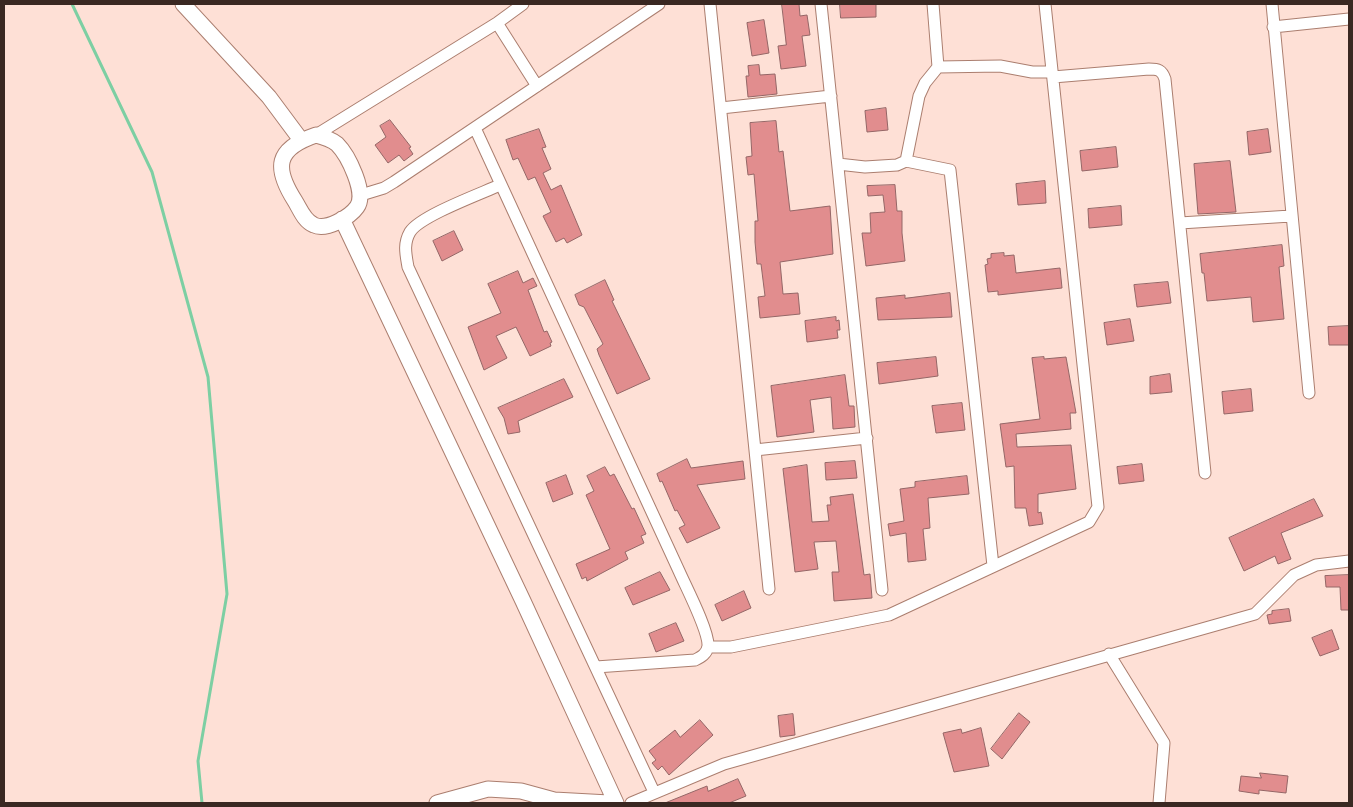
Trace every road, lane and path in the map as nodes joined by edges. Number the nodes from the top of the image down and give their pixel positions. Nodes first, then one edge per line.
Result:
1 (183, 4) edge
2 (523, 4) edge
3 (659, 4) edge
4 (710, 4) edge
5 (822, 4) edge
6 (933, 4) edge
7 (1046, 4) edge
8 (1272, 4) edge
9 (1349, 19) edge
10 (497, 23) junction
11 (1273, 27) junction
12 (938, 67) junction
13 (1052, 74) junction
14 (537, 86) junction
15 (831, 96) junction
16 (721, 108) junction
17 (475, 128) junction
18 (316, 135) junction
19 (301, 140) junction
20 (906, 161) junction
21 (838, 164) junction
22 (500, 185) junction
23 (361, 195) junction
24 (1292, 216) junction
25 (342, 219) junction
26 (1180, 223) junction
27 (1309, 393) dead end
28 (866, 438) junction
29 (755, 450) junction
30 (1205, 473) dead end
31 (1349, 562) edge
32 (993, 566) junction
33 (769, 589) dead end
34 (882, 590) dead end
35 (708, 647) junction
36 (1110, 654) junction
37 (596, 667) junction
38 (654, 792) junction
39 (437, 803) edge
40 (609, 803) edge
41 (616, 803) edge
42 (631, 803) edge
43 (1159, 803) edge

1 - 19 street
2 - 10 street
3 - 14 street
4 - 16 street
5 - 15 street
6 - 12 street
7 - 13 street
8 - 11 street
9 - 11 street
10 - 14 street
10 - 18 street
11 - 24 street
12 - 13 street
12 - 20 street
13 - 26 street
13 - 32 street
14 - 17 street
15 - 16 street
15 - 21 street
16 - 29 street
17 - 22 street
17 - 23 street
18 - 19 street
18 - 23 street
19 - 25 street
20 - 21 street
20 - 32 street
21 - 28 street
22 - 35 street
22 - 37 street
23 - 25 street
24 - 26 street
24 - 27 street
25 - 41 street
26 - 30 street
28 - 29 street
28 - 34 street
29 - 33 street
31 - 36 street
32 - 35 street
35 - 37 street
36 - 38 street
36 - 43 street
37 - 38 street
38 - 42 street
39 - 40 street

